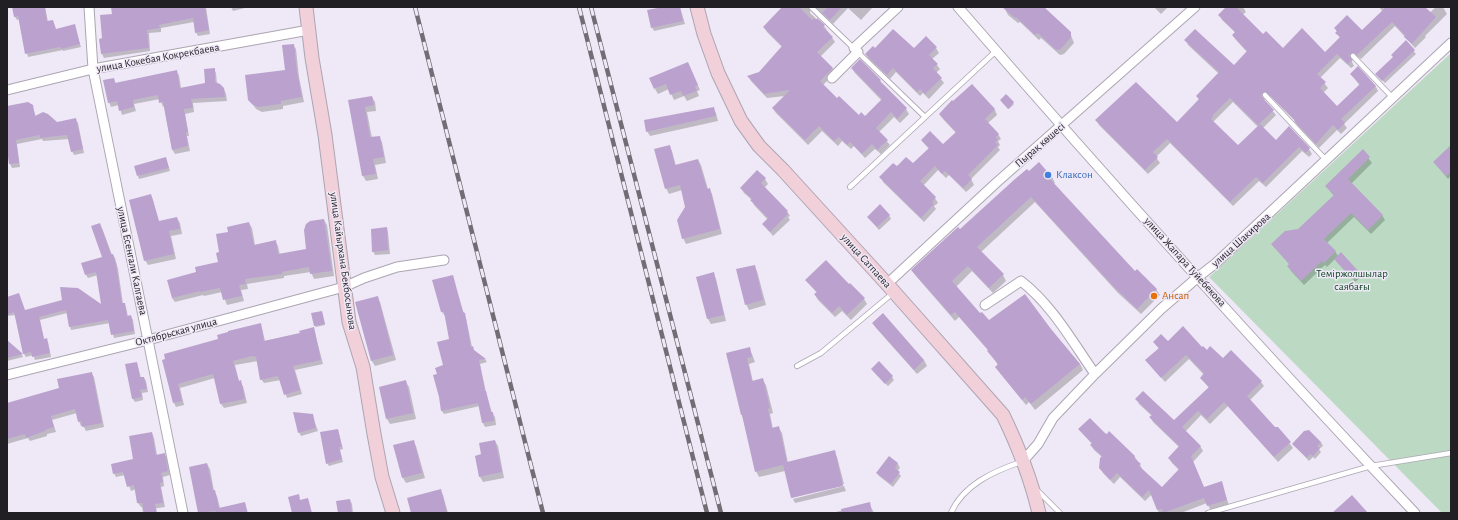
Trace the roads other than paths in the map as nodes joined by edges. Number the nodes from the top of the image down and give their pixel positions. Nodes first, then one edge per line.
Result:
1 (89, 7) edge
2 (306, 7) edge
3 (697, 7) edge
4 (812, 7) edge
5 (898, 7) edge
6 (958, 7) edge
7 (1195, 7) edge
8 (309, 30) junction
9 (1451, 42) edge
10 (856, 50) junction
11 (996, 51) junction
12 (1353, 56) dead end
13 (93, 69) junction
14 (832, 78) dead end
15 (7, 90) edge
16 (1265, 95) dead end
17 (1392, 97) junction
18 (925, 117) junction
19 (1062, 126) junction
20 (1326, 160) junction
21 (850, 187) dead end
22 (444, 260) dead end
23 (1198, 277) junction
24 (344, 287) junction
25 (891, 288) junction
26 (985, 305) dead end
27 (148, 340) junction
28 (797, 366) dead end
29 (1095, 374) junction
30 (7, 375) edge
31 (1451, 453) edge
32 (1023, 461) junction
33 (1371, 466) junction
34 (1033, 486) junction
35 (183, 513) edge
36 (392, 513) edge
37 (951, 513) edge
38 (1039, 513) edge
39 (1060, 513) edge
40 (1208, 513) edge
41 (1416, 513) edge

1 - 13 street, улица Есенгали Калгаева
2 - 8 street, улица Кайырхана Бекбосынова
3 - 25 street, улица Сатпаева
4 - 10 lane
5 - 10 street
6 - 11 street, улица Жапара Туйебекова
7 - 19 street, Пырақ көшесі
8 - 13 street, улица Кокебая Кокрекбаева
8 - 24 street, улица Кайырхана Бекбосынова
9 - 17 street, улица Шакирова
10 - 14 street
10 - 18 lane
11 - 18 lane
11 - 19 street, улица Жапара Туйебекова
12 - 17 lane
13 - 15 street, улица Кокебая Кокрекбаева
13 - 27 street, улица Есенгали Калгаева
16 - 20 lane
17 - 20 street, улица Шакирова
18 - 21 lane
19 - 23 street, улица Жапара Туйебекова
19 - 25 street, Пырақ көшесі
20 - 23 street, улица Шакирова
22 - 24 street, Октябрьская улица
23 - 29 street, улица Шакирова
23 - 33 street, улица Жапара Туйебекова
24 - 27 street, Октябрьская улица
24 - 36 street, улица Кайырхана Бекбосынова
25 - 28 lane
25 - 32 street, улица Сатпаева
26 - 29 street
27 - 30 street, Октябрьская улица
27 - 35 street, улица Есенгали Калгаева
29 - 32 street, улица Шакирова
31 - 33 lane
32 - 34 street, улица Сатпаева
32 - 37 lane
33 - 40 lane
33 - 41 street, улица Жапара Туйебекова
34 - 38 street, улица Сатпаева
34 - 39 lane

